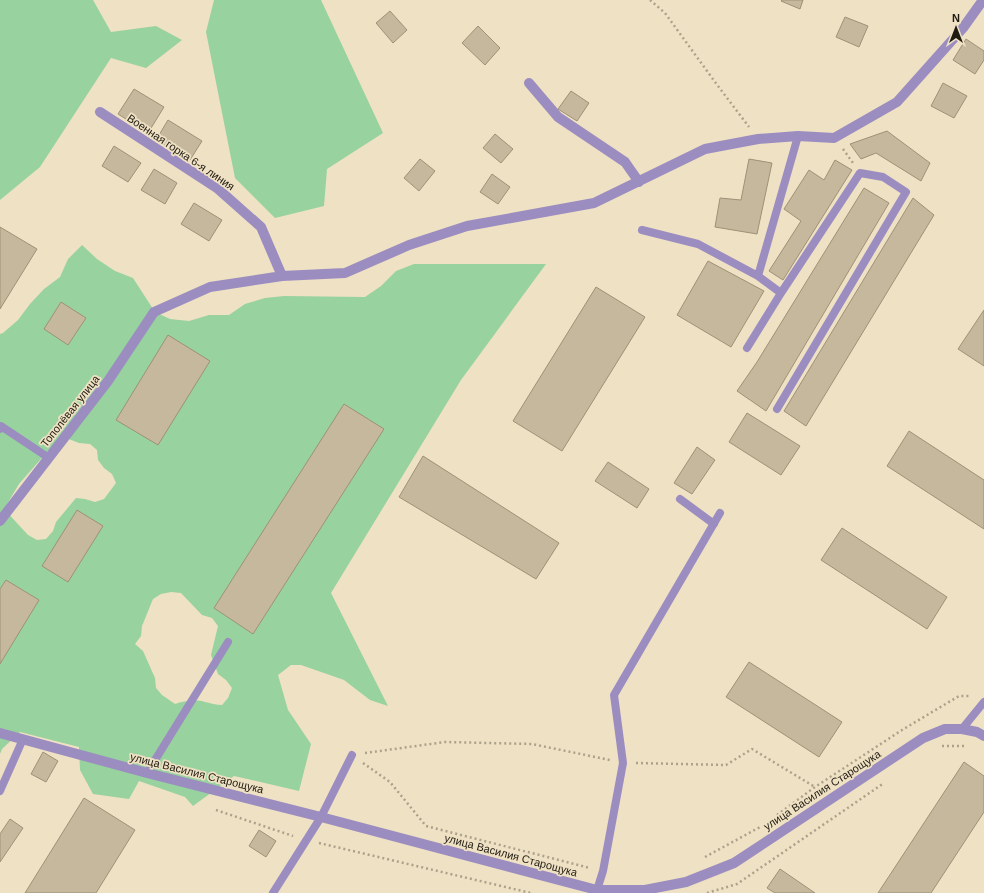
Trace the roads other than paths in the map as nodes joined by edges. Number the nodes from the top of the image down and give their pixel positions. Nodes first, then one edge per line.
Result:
1 (983, 0) edge
2 (529, 83) dead end
3 (100, 112) dead end
4 (798, 136) junction
5 (639, 182) junction
6 (642, 230) dead end
7 (282, 276) junction
8 (758, 276) junction
9 (781, 293) junction
10 (747, 348) dead end
11 (777, 409) dead end
12 (0, 429) edge
13 (49, 458) junction
14 (680, 499) dead end
15 (720, 513) dead end
16 (0, 521) edge
17 (714, 524) junction
18 (228, 642) dead end
19 (984, 702) edge
20 (962, 729) junction
21 (0, 733) edge
22 (984, 736) edge
23 (23, 739) junction
24 (352, 755) road end
25 (147, 773) junction
26 (0, 791) edge
27 (322, 817) junction
28 (596, 891) edge
29 (273, 893) edge

1 - 4 street
2 - 5 street
3 - 7 street, Военная горка 6-я линия
4 - 5 street
4 - 8 lane
5 - 7 street
6 - 8 lane
7 - 13 street, Тополёвая улица
8 - 9 lane
9 - 10 lane
9 - 11 lane
12 - 13 lane
13 - 16 street, Тополёвая улица
14 - 17 lane
15 - 17 lane
17 - 28 lane
18 - 25 lane
19 - 20 lane
20 - 22 street, улица Василия Старощука
20 - 28 street, улица Василия Старощука
21 - 23 street, улица Василия Старощука
23 - 25 street, улица Василия Старощука
23 - 26 lane
24 - 27 lane
25 - 27 street, улица Василия Старощука
27 - 28 street, улица Василия Старощука
27 - 29 lane

